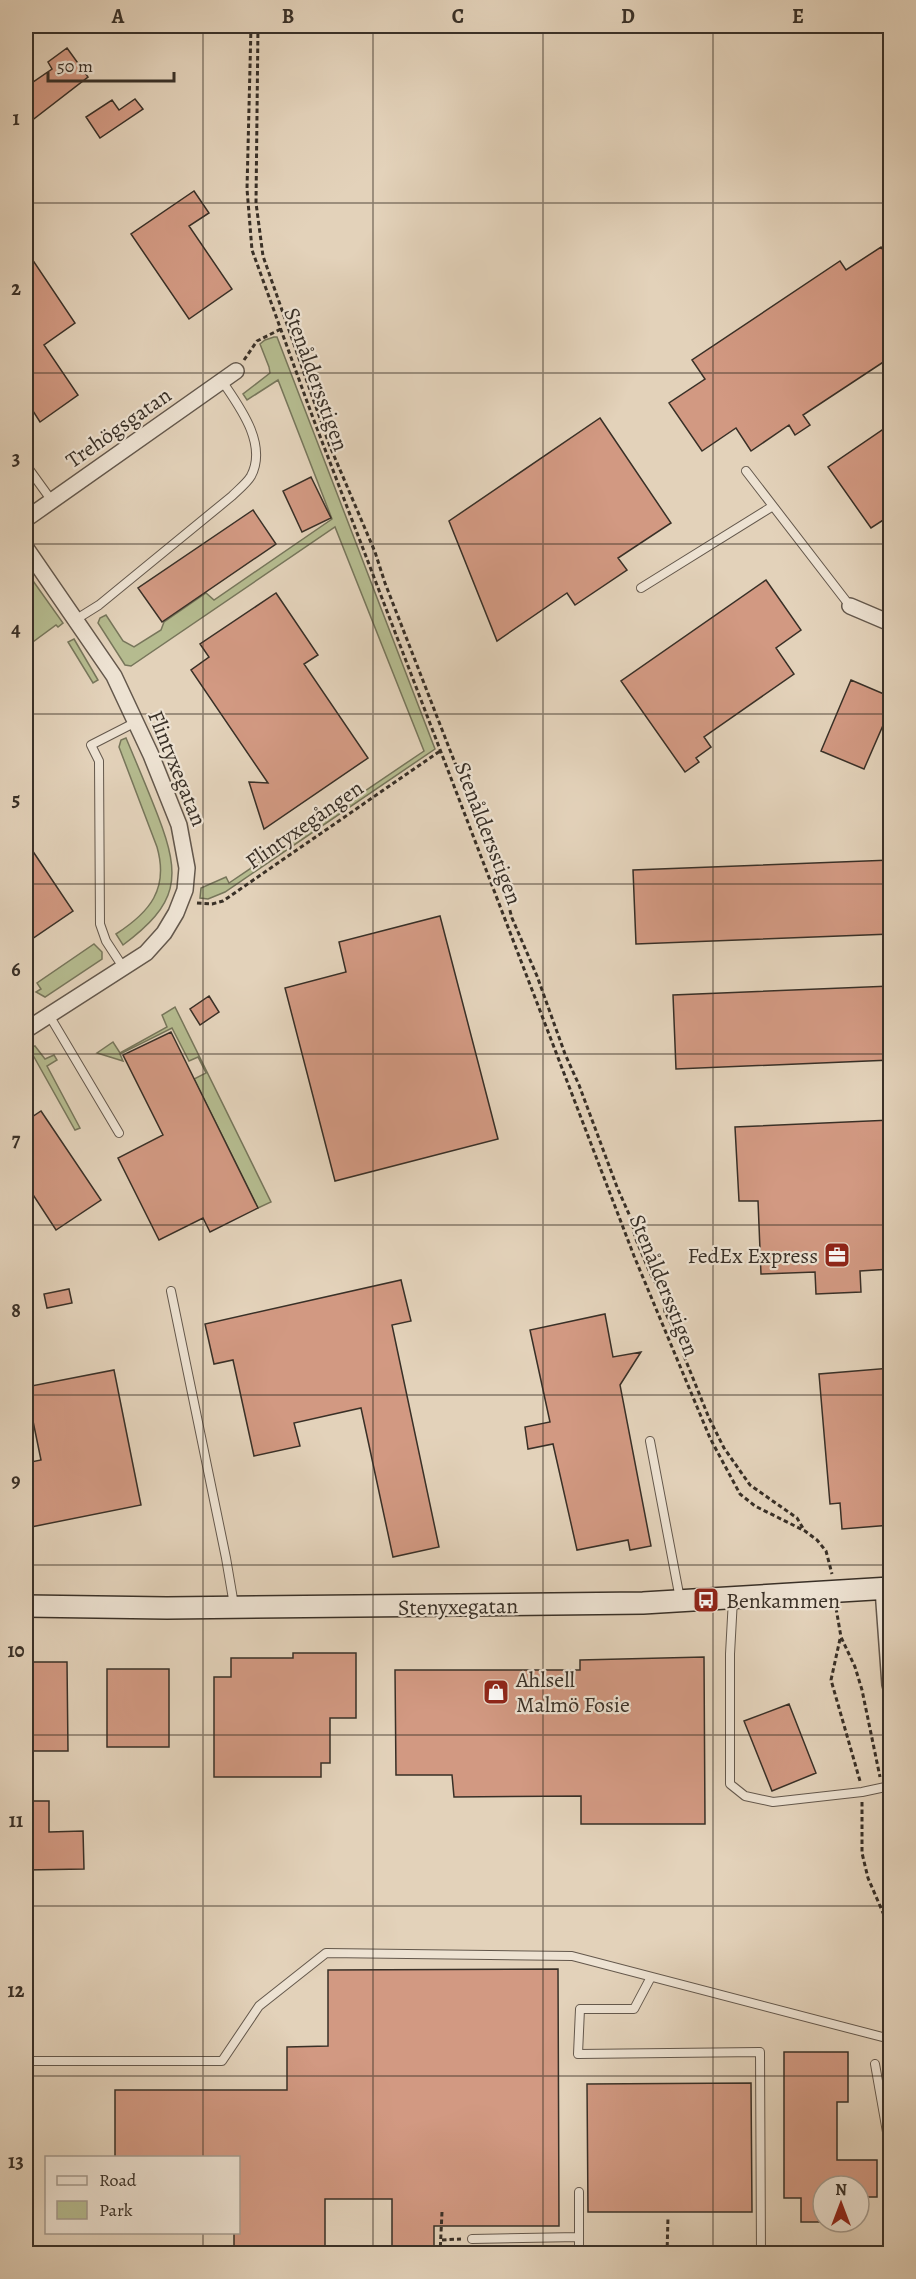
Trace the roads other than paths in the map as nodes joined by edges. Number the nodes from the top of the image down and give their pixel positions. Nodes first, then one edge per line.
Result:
1 (236, 371) road end
2 (222, 381) junction
3 (26, 465) edge
4 (746, 471) dead end
5 (52, 501) junction
6 (773, 506) junction
7 (26, 519) edge
8 (26, 548) edge
9 (641, 588) dead end
10 (850, 606) joint
11 (75, 620) junction
12 (891, 623) edge
13 (136, 722) junction
14 (123, 967) junction
15 (49, 1015) junction
16 (26, 1030) edge
17 (119, 1133) dead end
18 (171, 1292) dead end
19 (650, 1441) dead end
20 (887, 1589) edge
21 (733, 1598) junction
22 (681, 1601) junction
23 (26, 1606) edge
24 (234, 1607) junction
25 (891, 1685) edge
26 (886, 1787) edge
27 (651, 1977) junction
28 (891, 2039) edge
29 (26, 2061) edge
30 (876, 2064) dead end
31 (891, 2149) edge
32 (579, 2192) dead end
33 (579, 2237) junction
34 (472, 2238) road end
35 (579, 2253) edge
36 (761, 2253) edge

1 - 2 street, Trehögsgatan
2 - 5 street, Trehögsgatan
2 - 11 lane
3 - 5 lane
4 - 6 lane
5 - 7 street, Trehögsgatan
6 - 9 lane
6 - 10 lane
8 - 11 street, Flintyxegatan
10 - 12 street
11 - 13 street, Flintyxegatan
13 - 14 street, Flintyxegatan
13 - 14 lane
14 - 15 street, Flintyxegatan
15 - 16 street, Flintyxegatan
15 - 17 lane
18 - 24 lane
19 - 22 lane
20 - 21 street, Stenyxegatan
20 - 25 street
21 - 22 street, Stenyxegatan
21 - 26 lane
22 - 24 street, Stenyxegatan
23 - 24 street, Stenyxegatan
27 - 28 lane
27 - 29 lane
27 - 36 lane
30 - 31 lane
32 - 33 lane
33 - 34 lane
33 - 35 lane

